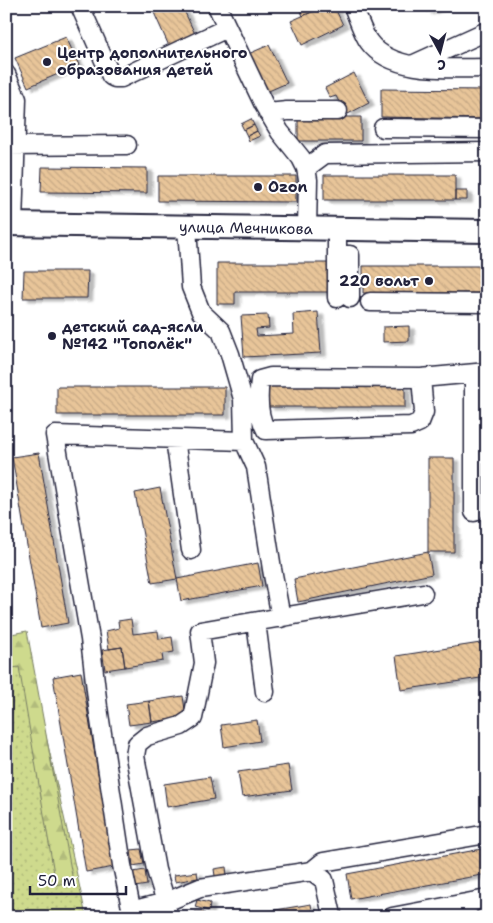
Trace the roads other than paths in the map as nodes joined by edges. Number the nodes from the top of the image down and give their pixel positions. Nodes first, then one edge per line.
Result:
1 (80, 6) edge
2 (217, 6) edge
3 (353, 6) edge
4 (227, 28) junction
5 (487, 30) edge
6 (412, 65) junction
7 (487, 68) edge
8 (6, 74) edge
9 (338, 111) dead end
10 (268, 113) junction
11 (383, 128) dead end
12 (487, 129) edge
13 (127, 145) dead end
14 (11, 146) edge
15 (487, 152) edge
16 (306, 168) junction
17 (10, 224) edge
18 (187, 227) junction
19 (307, 229) junction
20 (337, 229) junction
21 (487, 231) edge
22 (343, 298) dead end
23 (370, 302) dead end
24 (487, 303) edge
25 (480, 373) edge
26 (421, 378) junction
27 (175, 439) junction
28 (244, 441) junction
29 (474, 512) dead end
30 (190, 550) dead end
31 (423, 593) dead end
32 (281, 618) junction
33 (256, 622) junction
34 (264, 692) dead end
35 (487, 834) edge
36 (312, 871) junction
37 (487, 899) edge
38 (167, 910) edge
39 (467, 910) edge
40 (132, 914) edge
41 (333, 917) edge
42 (392, 917) edge

1 - 4 street
2 - 4 street
3 - 6 street
4 - 10 street
5 - 6 street
6 - 7 street
8 - 14 street
9 - 10 street
10 - 16 street
11 - 12 street
13 - 14 street
14 - 17 street
15 - 16 street
16 - 19 street
17 - 18 main road, улица Мечникова
18 - 19 main road, улица Мечникова
18 - 28 street
19 - 20 main road, улица Мечникова
20 - 21 main road, улица Мечникова
20 - 22 street
23 - 24 street
25 - 26 street
25 - 29 street
26 - 26 street
27 - 28 street
27 - 30 street
27 - 40 street
28 - 32 street
31 - 32 street
32 - 33 street
33 - 34 street
33 - 38 street
35 - 36 street
36 - 38 street
36 - 41 street
37 - 39 street
38 - 40 street
39 - 42 street

